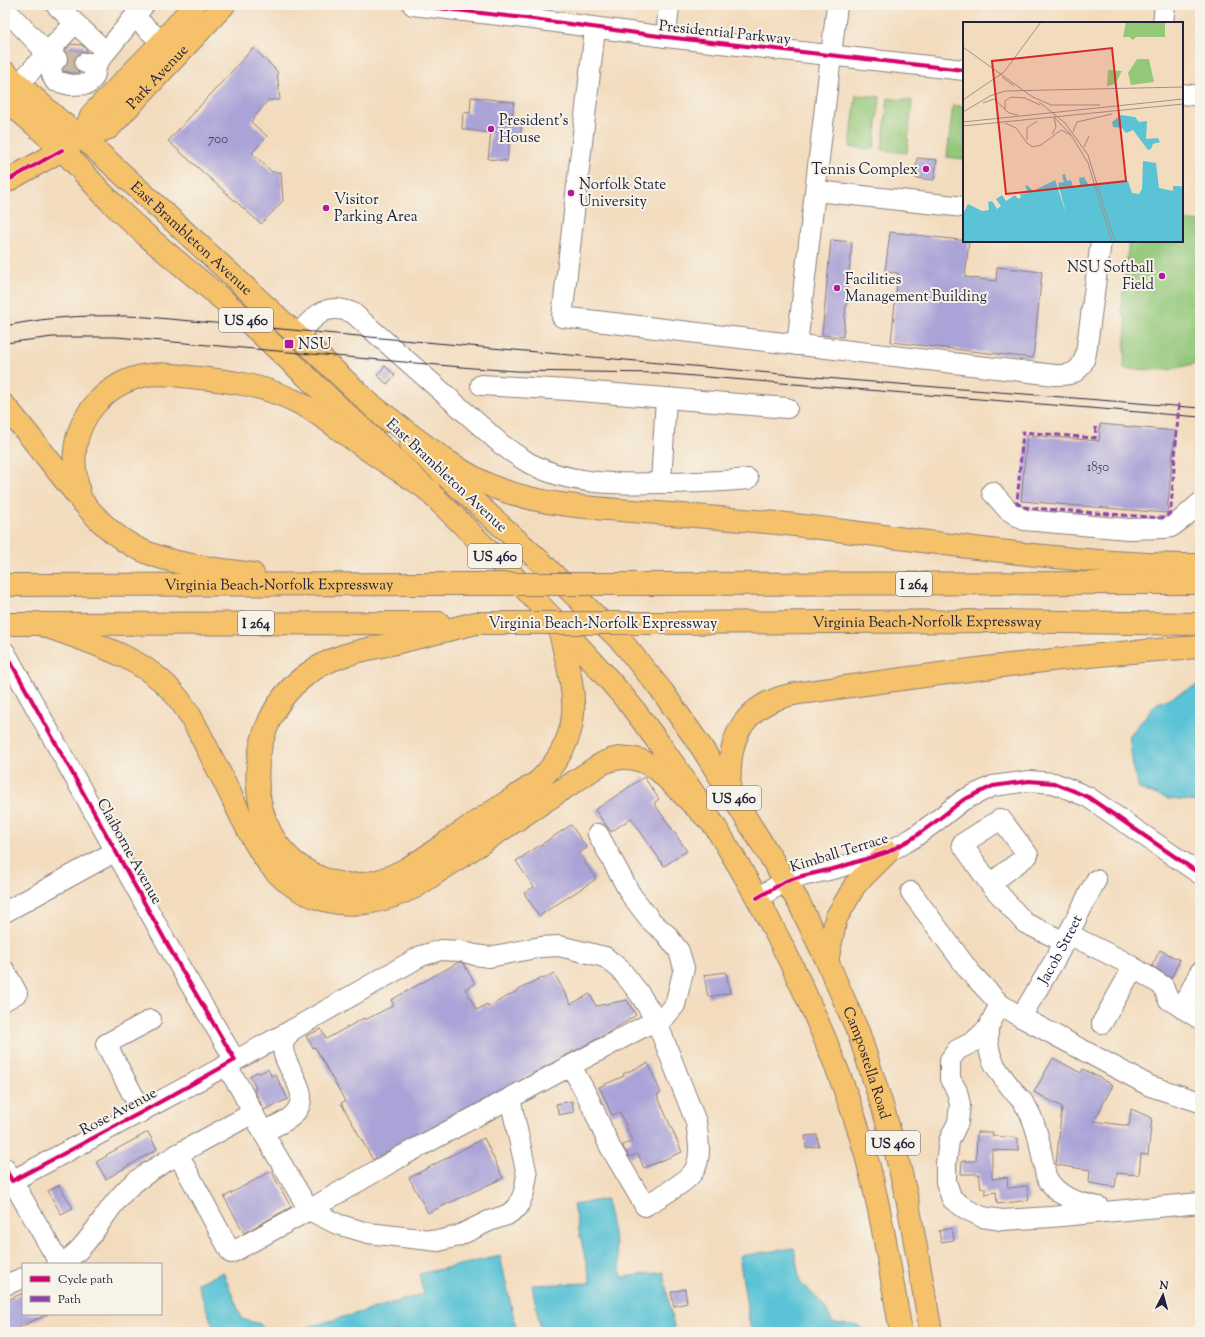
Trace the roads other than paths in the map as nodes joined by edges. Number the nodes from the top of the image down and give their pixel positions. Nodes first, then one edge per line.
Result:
1 (56, 5) edge
2 (194, 5) edge
3 (224, 5) edge
4 (413, 5) edge
5 (669, 5) edge
6 (837, 5) edge
7 (1165, 5) edge
8 (5, 9) edge
9 (139, 11) edge
10 (1164, 22) edge
11 (75, 23) junction
12 (596, 29) junction
13 (666, 37) junction
14 (162, 42) junction
15 (831, 56) junction
16 (52, 57) junction
17 (96, 59) junction
18 (963, 70) edge
19 (10, 85) edge
20 (1183, 94) edge
21 (1200, 96) edge
22 (82, 137) junction
23 (62, 150) junction
24 (5, 182) edge
25 (816, 191) junction
26 (963, 207) edge
27 (1101, 242) edge
28 (297, 335) junction
29 (797, 345) junction
30 (481, 385) dead end
31 (666, 398) junction
32 (5, 406) edge
33 (374, 407) junction
34 (787, 408) dead end
35 (748, 478) dead end
36 (661, 483) junction
37 (429, 490) junction
38 (992, 492) dead end
39 (82, 501) junction
40 (1200, 503) edge
41 (1200, 565) edge
42 (1200, 583) edge
43 (10, 585) edge
44 (329, 585) junction
45 (37, 623) junction
46 (5, 624) edge
47 (476, 624) junction
48 (558, 624) junction
49 (1200, 624) edge
50 (1200, 647) edge
51 (5, 652) edge
52 (729, 790) junction
53 (714, 825) junction
54 (598, 834) dead end
55 (116, 851) junction
56 (888, 852) junction
57 (1200, 874) edge
58 (1096, 880) dead end
59 (786, 881) junction
60 (990, 884) dead end
61 (911, 892) dead end
62 (757, 898) junction
63 (5, 912) edge
64 (1067, 938) junction
65 (827, 961) junction
66 (1133, 968) junction
67 (5, 971) edge
68 (1200, 972) edge
69 (796, 976) joint
70 (5, 1000) edge
71 (1000, 1004) junction
72 (1182, 1008) junction
73 (1021, 1017) junction
74 (1200, 1019) edge
75 (151, 1020) dead end
76 (656, 1020) junction
77 (1102, 1023) dead end
78 (988, 1028) junction
79 (292, 1030) junction
80 (231, 1063) junction
81 (571, 1066) junction
82 (510, 1098) junction
83 (1200, 1102) edge
84 (142, 1112) junction
85 (253, 1113) junction
86 (263, 1132) junction
87 (178, 1154) junction
88 (8, 1176) edge
89 (1200, 1203) edge
90 (310, 1210) junction
91 (1113, 1211) junction
92 (59, 1263) edge
93 (62, 1263) edge
94 (22, 1278) edge
95 (5, 1285) edge
96 (901, 1332) edge
97 (931, 1332) edge

1 - 11 street
2 - 14 main road, Park Avenue
3 - 22 main road, Park Avenue
4 - 12 street, Presidential Parkway
5 - 13 street
6 - 15 street
7 - 10 street
8 - 16 street
9 - 14 street
9 - 17 street
11 - 16 street
11 - 17 street
12 - 13 street, Presidential Parkway
12 - 29 street
13 - 15 street, Presidential Parkway
14 - 22 main road, Park Avenue
15 - 18 street, Presidential Parkway
15 - 25 street
16 - 17 street
16 - 19 street
19 - 22 main road, East Brambleton Avenue / US 460
19 - 23 main road, East Brambleton Avenue / US 460
20 - 21 street
22 - 23 main road, Park Avenue
22 - 28 main road, East Brambleton Avenue / US 460
23 - 24 main road, Park Avenue
23 - 37 main road, East Brambleton Avenue / US 460
25 - 26 street
25 - 29 street
27 - 29 street
28 - 33 main road, East Brambleton Avenue / US 460
28 - 36 street
30 - 31 street
31 - 34 street
31 - 36 street
32 - 39 main road
33 - 41 main road
33 - 52 main road, East Brambleton Avenue / US 460
35 - 36 street
37 - 39 main road
37 - 48 main road, East Brambleton Avenue / US 460
38 - 40 street
39 - 44 main road
42 - 44 main road, Virginia Beach-Norfolk Expressway / I 264, bridge
43 - 44 main road, Virginia Beach-Norfolk Expressway / I 264
45 - 46 main road, Virginia Beach-Norfolk Expressway / I 264
45 - 47 main road, Virginia Beach-Norfolk Expressway / I 264
45 - 53 main road
47 - 48 main road
47 - 49 main road, Virginia Beach-Norfolk Expressway / I 264, bridge
48 - 53 main road, East Brambleton Avenue / US 460
50 - 52 main road
51 - 55 street, Claiborne Avenue
52 - 59 main road, East Brambleton Avenue / US 460
53 - 62 main road, East Brambleton Avenue / US 460
54 - 76 street
55 - 63 street
55 - 80 street, Claiborne Avenue
56 - 57 street, Kimball Terrace
56 - 59 street, Kimball Terrace
56 - 65 main road
58 - 64 street, Jacob Street
59 - 62 street, Kimball Terrace
59 - 65 main road, East Brambleton Avenue / US 460
60 - 64 street
61 - 71 street
62 - 69 main road, East Brambleton Avenue / US 460
64 - 66 street
64 - 73 street, Jacob Street
65 - 97 main road, Campostella Road / US 460
66 - 72 street
66 - 77 street
67 - 70 street
68 - 72 street
69 - 96 main road, Campostella Road / US 460
71 - 73 street
71 - 78 street
72 - 74 street
73 - 83 street
75 - 84 street
76 - 79 street, Rose Avenue
76 - 81 street
76 - 81 street, Rose Avenue
78 - 91 street
78 - 91 street
79 - 80 street, Rose Avenue
79 - 86 street
80 - 84 street, Rose Avenue
80 - 85 street, Claiborne Avenue
81 - 82 street
82 - 90 street
82 - 90 street
84 - 88 street, Rose Avenue
85 - 86 street, Claiborne Avenue
85 - 87 street
86 - 90 street, Claiborne Avenue
87 - 90 street
87 - 93 street
88 - 92 street
89 - 91 street
94 - 95 street

